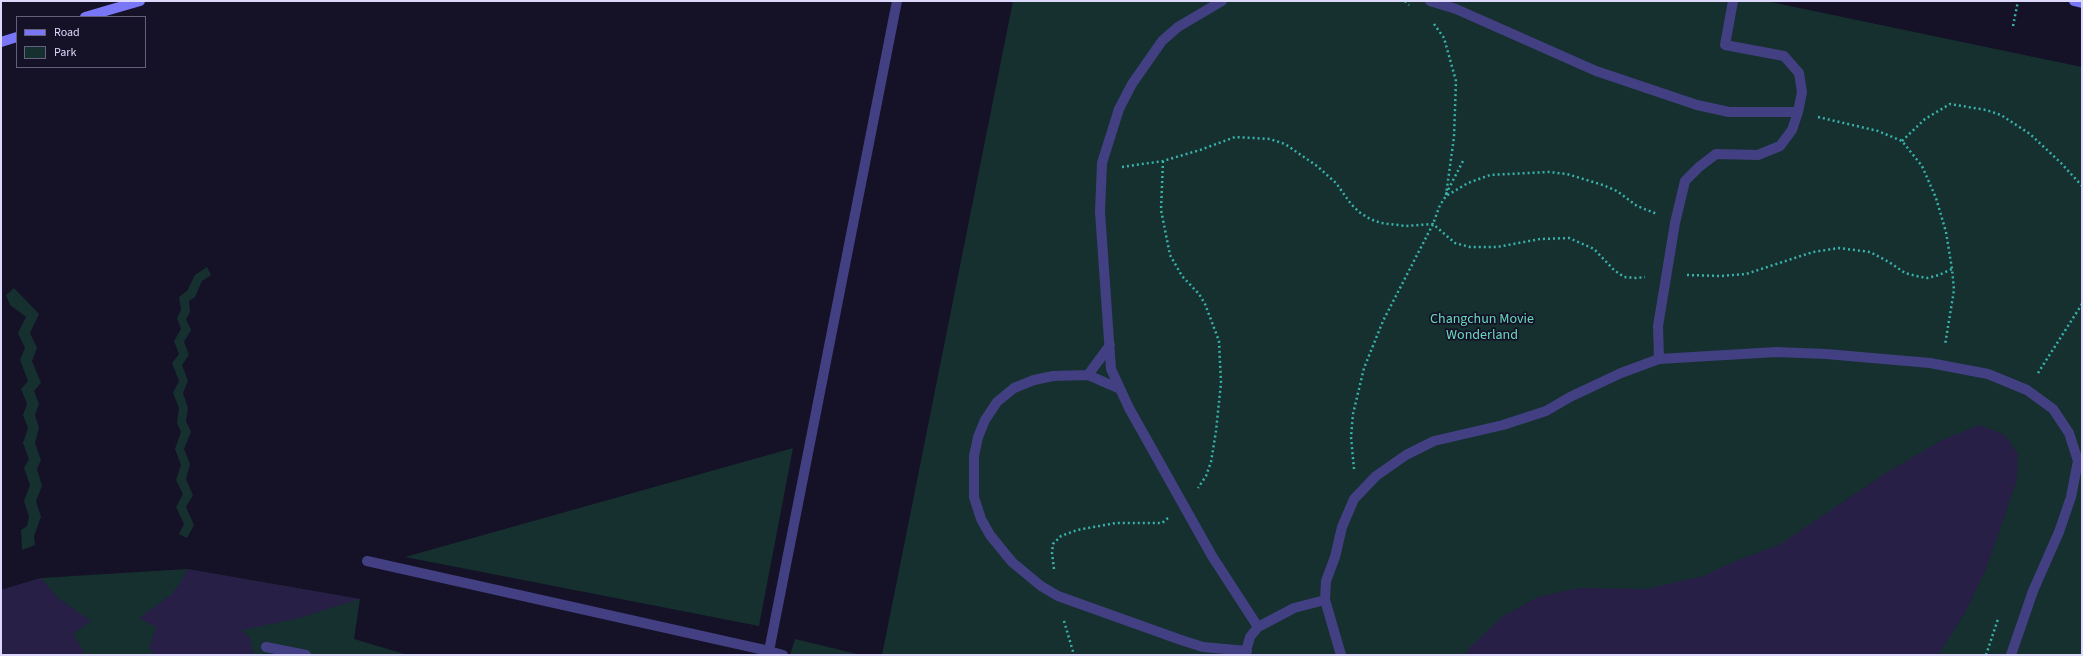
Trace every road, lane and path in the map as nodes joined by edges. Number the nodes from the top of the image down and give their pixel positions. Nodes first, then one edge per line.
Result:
1 (140, 1) edge
2 (897, 1) edge
3 (1222, 1) edge
4 (1404, 1) edge
5 (1430, 1) edge
6 (1733, 1) edge
7 (2018, 1) edge
8 (2074, 1) edge
9 (2082, 3) edge
10 (1410, 5) dead end
11 (88, 16) edge
12 (1432, 22) dead end
13 (2013, 26) dead end
14 (16, 37) edge
15 (1, 42) edge
16 (1798, 112) junction
17 (1902, 142) junction
18 (1464, 159) dead end
19 (1102, 163) junction
20 (2082, 186) edge
21 (1446, 196) junction
22 (1675, 223) junction
23 (1433, 224) junction
24 (1952, 269) junction
25 (1667, 272) junction
26 (2082, 304) edge
27 (1110, 345) junction
28 (1659, 359) junction
29 (1940, 365) junction
30 (1088, 375) junction
31 (1120, 389) junction
32 (2027, 390) junction
33 (1354, 499) junction
34 (367, 561) dead end
35 (1325, 600) junction
36 (1998, 619) dead end
37 (1258, 627) junction
38 (266, 647) dead end
39 (768, 653) edge
40 (1246, 653) edge
41 (306, 655) edge
42 (783, 655) edge
43 (1341, 655) edge
44 (1986, 655) edge
45 (2011, 655) edge

1 - 11 main road
2 - 39 lane
3 - 19 lane
4 - 10 path
5 - 16 lane
6 - 16 lane
7 - 13 path
8 - 9 main road
12 - 21 path
14 - 15 main road
16 - 17 path
16 - 22 lane
17 - 20 path
17 - 24 path
18 - 21 path
19 - 23 path
19 - 27 lane
21 - 22 path
21 - 23 path
22 - 25 lane
23 - 25 path
23 - 33 path
24 - 25 path
24 - 29 path
25 - 28 lane
26 - 32 path
27 - 30 lane
27 - 31 lane
28 - 29 lane
28 - 33 lane
29 - 32 lane
30 - 31 lane
30 - 40 lane
31 - 37 lane
32 - 45 lane
33 - 35 lane
34 - 39 lane
35 - 37 lane
35 - 43 lane
36 - 44 path
37 - 40 lane
38 - 41 lane
39 - 42 lane

